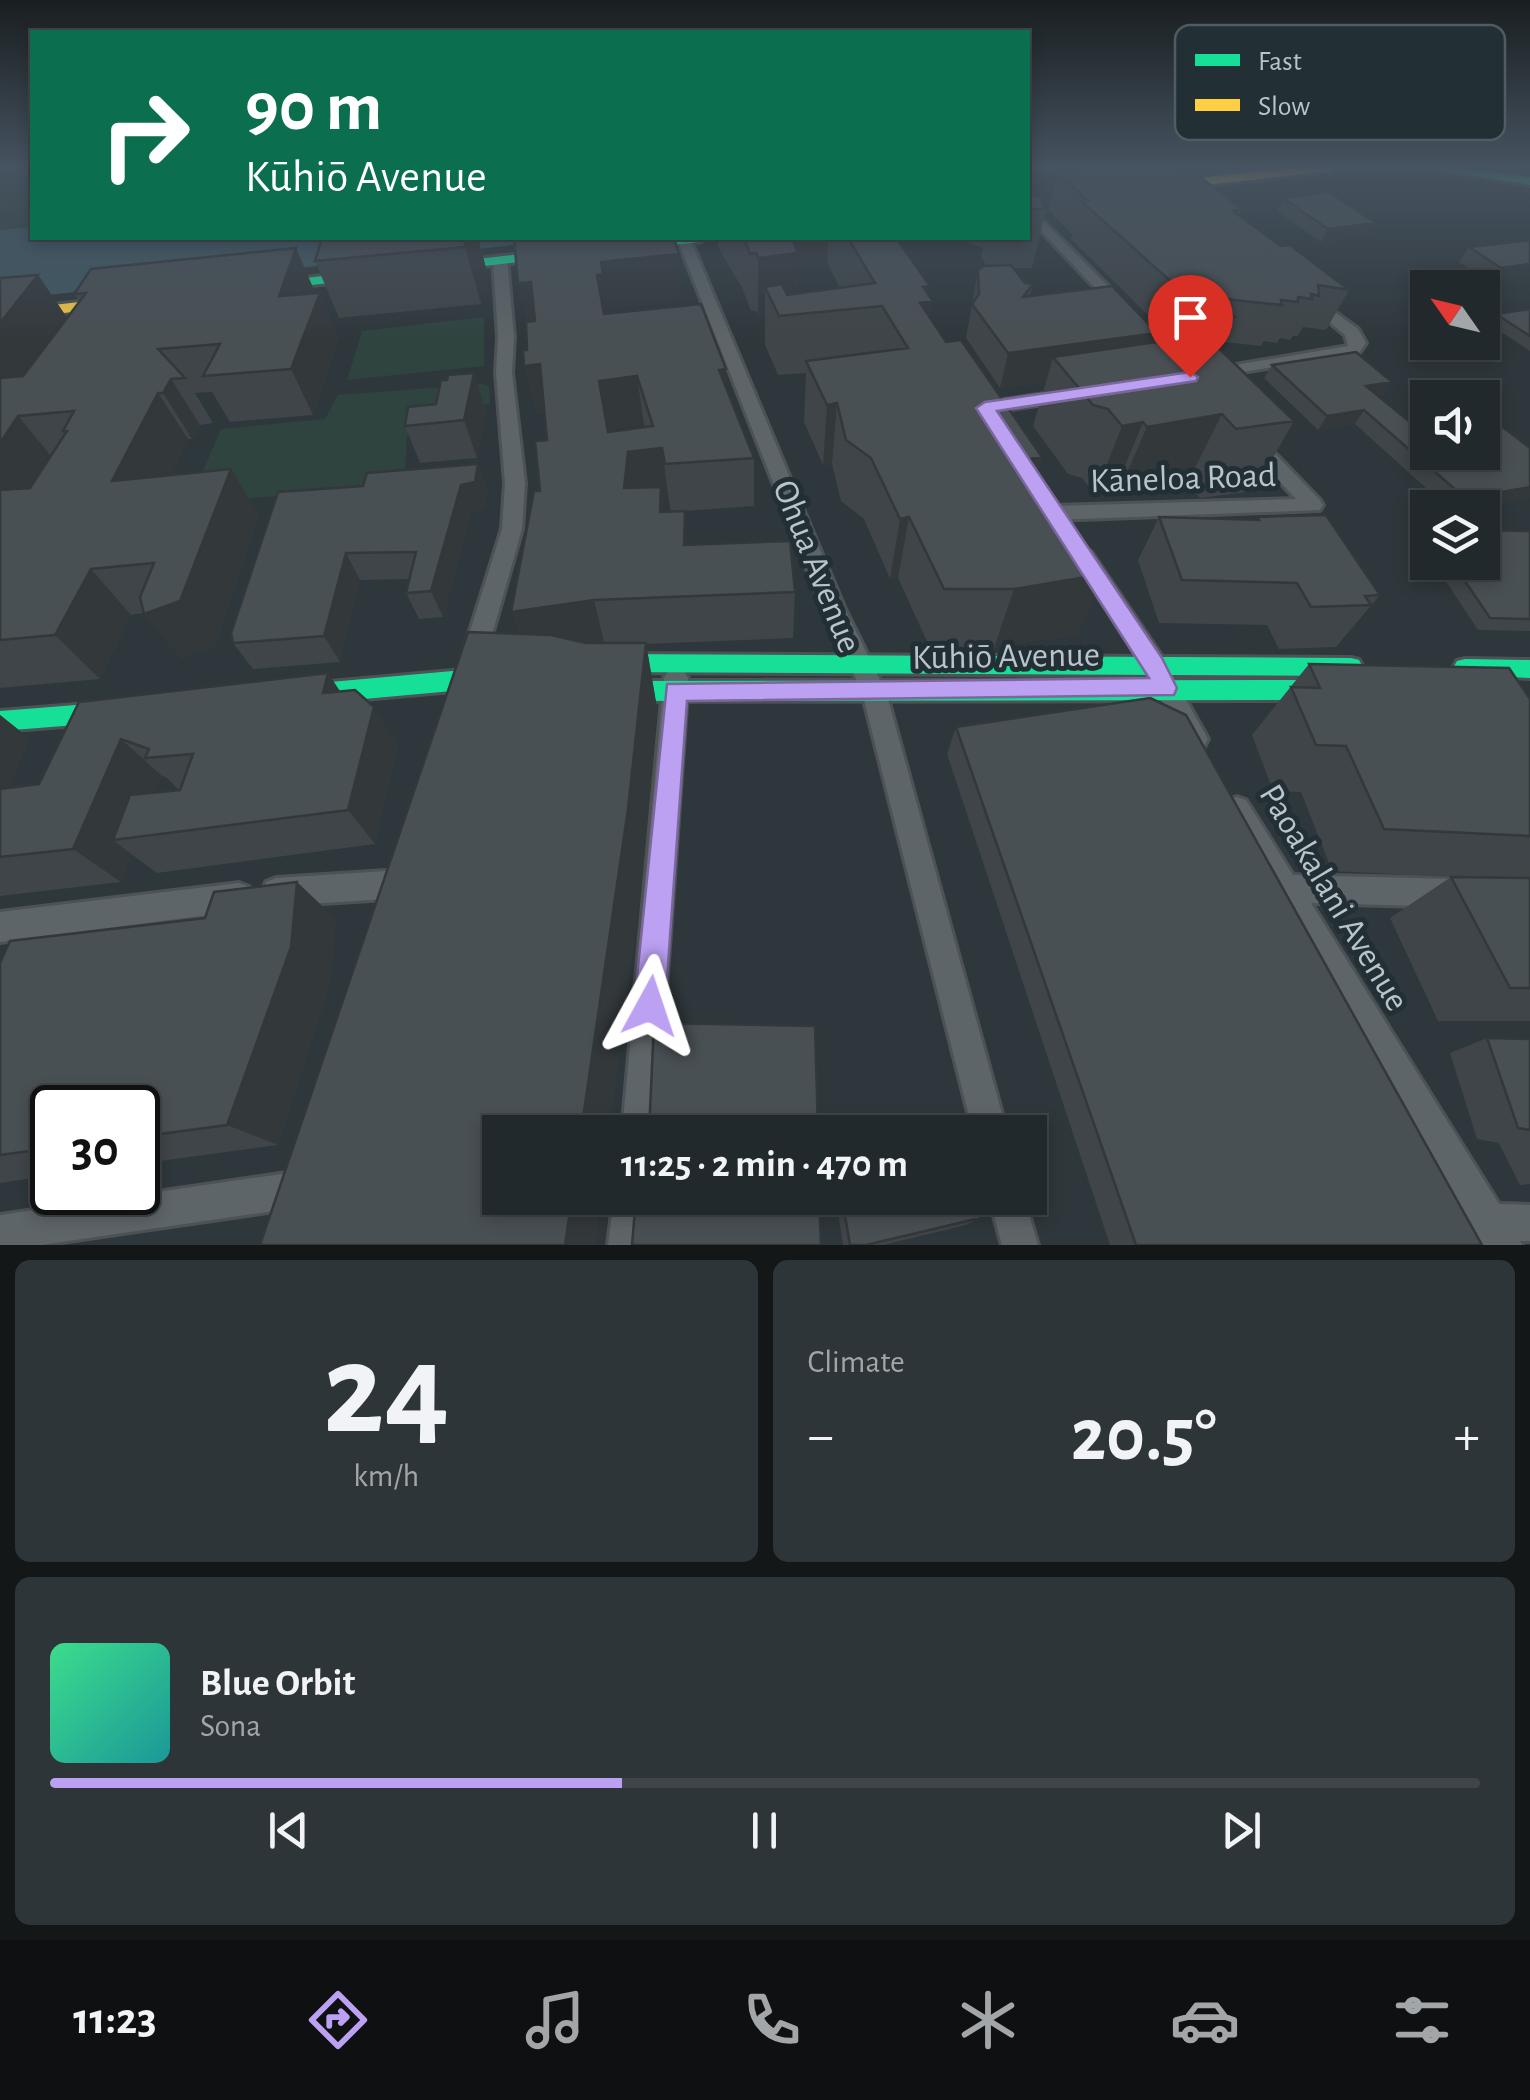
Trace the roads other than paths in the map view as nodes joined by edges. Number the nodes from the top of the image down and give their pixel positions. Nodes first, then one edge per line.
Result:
1 (1043, 225) edge
2 (675, 240) edge
3 (693, 240) edge
4 (500, 260) junction
5 (422, 269) edge
6 (384, 273) edge
7 (1290, 283) edge
8 (248, 288) edge
9 (132, 301) edge
10 (0, 316) edge
11 (1138, 324) edge
12 (1196, 384) edge
13 (1097, 391) edge
14 (985, 407) edge
15 (1241, 430) edge
16 (1059, 520) joint
17 (857, 663) junction
18 (1308, 666) junction
19 (1382, 667) edge
20 (1437, 668) edge
21 (1530, 669) edge
22 (1160, 676) junction
23 (467, 677) junction
24 (526, 677) edge
25 (580, 678) edge
26 (676, 678) junction
27 (1321, 690) junction
28 (1350, 690) edge
29 (874, 692) junction
30 (1481, 692) edge
31 (1530, 692) edge
32 (276, 697) edge
33 (139, 710) edge
34 (455, 714) edge
35 (0, 721) edge
36 (414, 846) edge
37 (402, 884) junction
38 (1286, 889) junction
39 (1492, 894) edge
40 (393, 916) edge
41 (0, 927) edge
42 (640, 1115) edge
43 (986, 1115) edge
44 (312, 1191) edge
45 (630, 1215) edge
46 (1012, 1215) edge
47 (1530, 1223) edge
48 (0, 1233) edge
49 (1497, 1234) edge
50 (626, 1245) edge
51 (1020, 1245) edge

1 - 11 street
2 - 4 street
3 - 17 street, Ohua Avenue
4 - 5 street
4 - 23 street
6 - 8 street
7 - 12 street
9 - 10 street
13 - 14 street
15 - 16 street, Kāneloa Road
16 - 22 street, Paoakalani Avenue
17 - 22 street, Kūhiō Avenue
17 - 26 street, Kūhiō Avenue
17 - 29 street, Ohua Avenue
18 - 19 street, Kūhiō Avenue
18 - 22 street, Kūhiō Avenue
18 - 27 street
20 - 21 street
22 - 27 street, Kūhiō Avenue
22 - 29 street, Kūhiō Avenue
22 - 38 street, Paoakalani Avenue
23 - 24 street
23 - 32 street
23 - 34 street
25 - 26 street, Kūhiō Avenue
26 - 29 street, Kūhiō Avenue
26 - 42 street
27 - 28 street, Kūhiō Avenue
29 - 43 street, Ohua Avenue
30 - 31 street
33 - 35 street
36 - 37 street
37 - 40 street
37 - 41 street
38 - 39 street
38 - 49 street, Paoakalani Avenue
44 - 48 street
45 - 50 street
46 - 51 street
47 - 49 street

